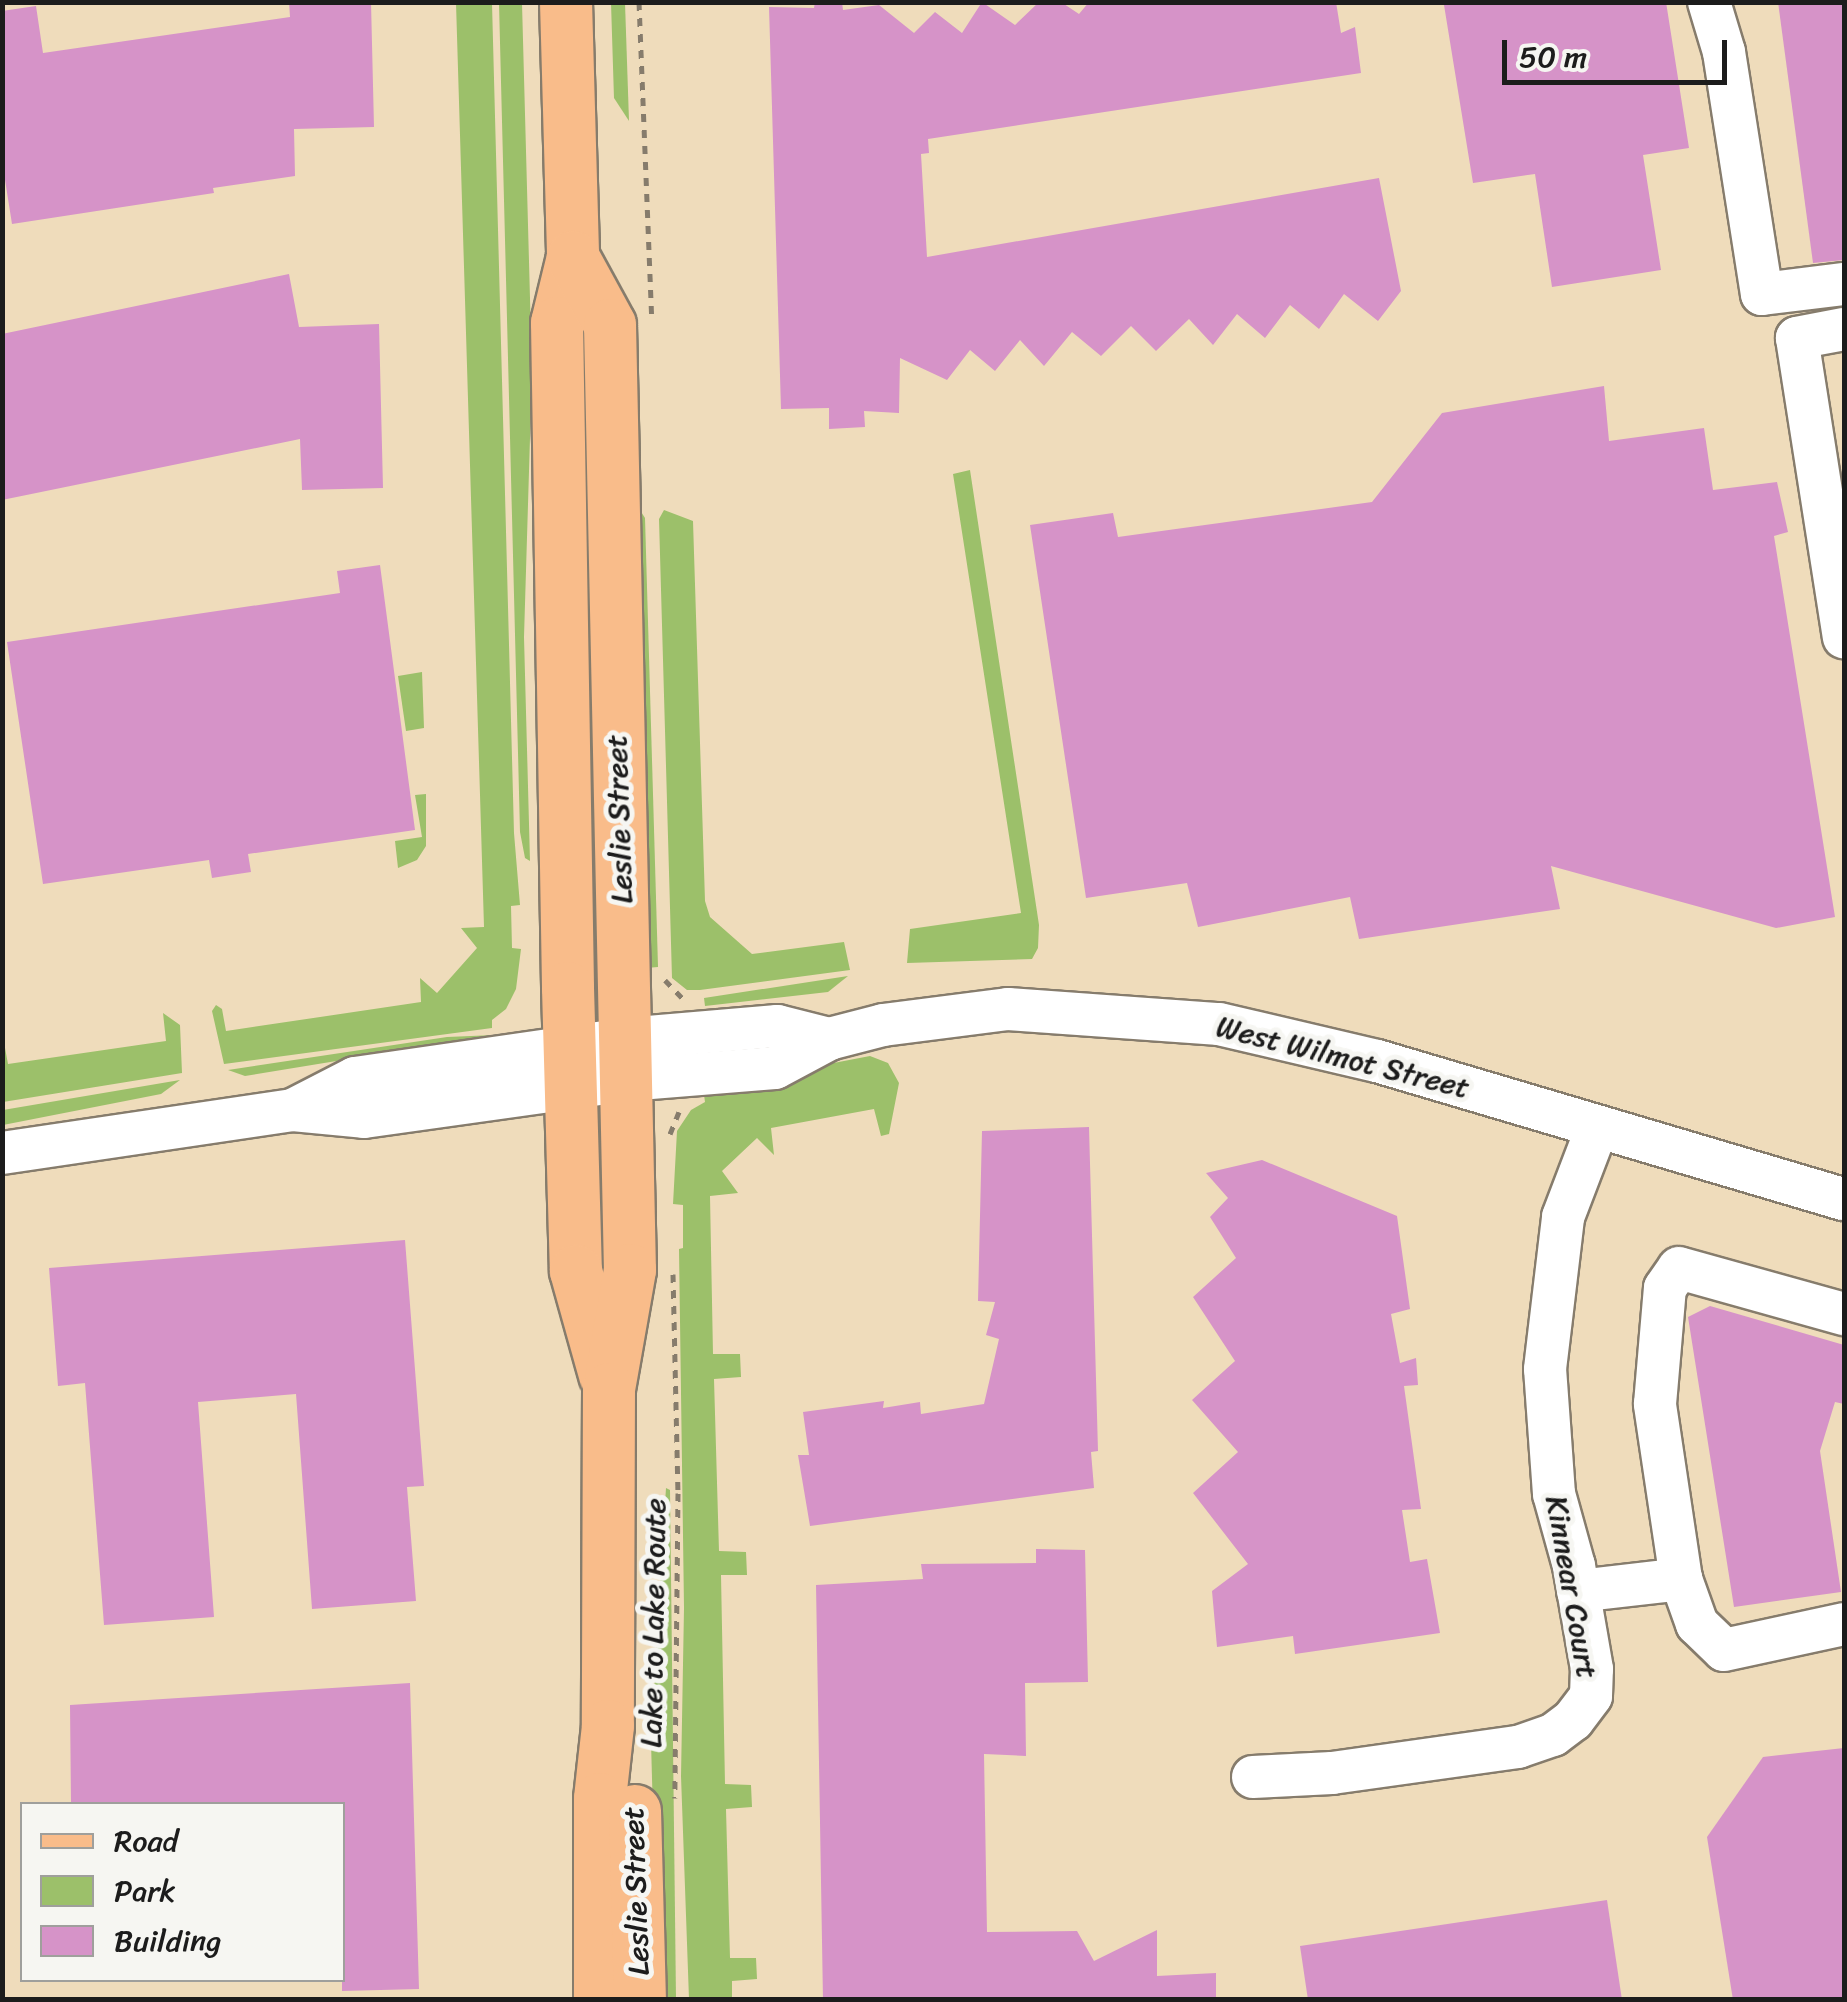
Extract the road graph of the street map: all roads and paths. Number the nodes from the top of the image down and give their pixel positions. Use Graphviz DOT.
graph roads {
  1 [pos="566,2"];
  2 [pos="638,2"];
  3 [pos="1709,2"];
  4 [pos="648,194"];
  5 [pos="573,257"];
  6 [pos="1844,284"];
  7 [pos="1844,329"];
  8 [pos="1844,637"];
  9 [pos="626,1059"];
  10 [pos="571,1068"];
  11 [pos="1597,1128"];
  12 [pos="2,1152"];
  13 [pos="1844,1200"];
  14 [pos="672,1264"];
  15 [pos="1844,1314"];
  16 [pos="609,1389"];
  17 [pos="1681,1579"];
  18 [pos="1578,1591"];
  19 [pos="1844,1624"];
  20 [pos="608,1726"];
  21 [pos="1253,1777"];
  22 [pos="675,1812"];
  23 [pos="600,2000"];
  24 [pos="640,2000"];
  1 -- 5 [label="main road, Leslie Street"];
  2 -- 4 [label="path"];
  3 -- 6 [label="street"];
  5 -- 9 [label="main road, Leslie Street"];
  5 -- 10 [label="main road, Leslie Street"];
  7 -- 8 [label="street"];
  9 -- 10 [label="street, West Wilmot Street"];
  9 -- 11 [label="street, West Wilmot Street"];
  9 -- 16 [label="main road, Leslie Street"];
  10 -- 12 [label="street, West Wilmot Street"];
  10 -- 16 [label="main road, Leslie Street"];
  11 -- 13 [label="street, West Wilmot Street"];
  11 -- 18 [label="street, Kinnear Court"];
  14 -- 22 [label="path, Lake to Lake Route"];
  15 -- 17 [label="street"];
  16 -- 20 [label="main road, Leslie Street"];
  17 -- 18 [label="street"];
  17 -- 19 [label="street"];
  18 -- 21 [label="street, Kinnear Court"];
  20 -- 23 [label="main road, Leslie Street"];
  20 -- 24 [label="main road, Leslie Street"];
}
